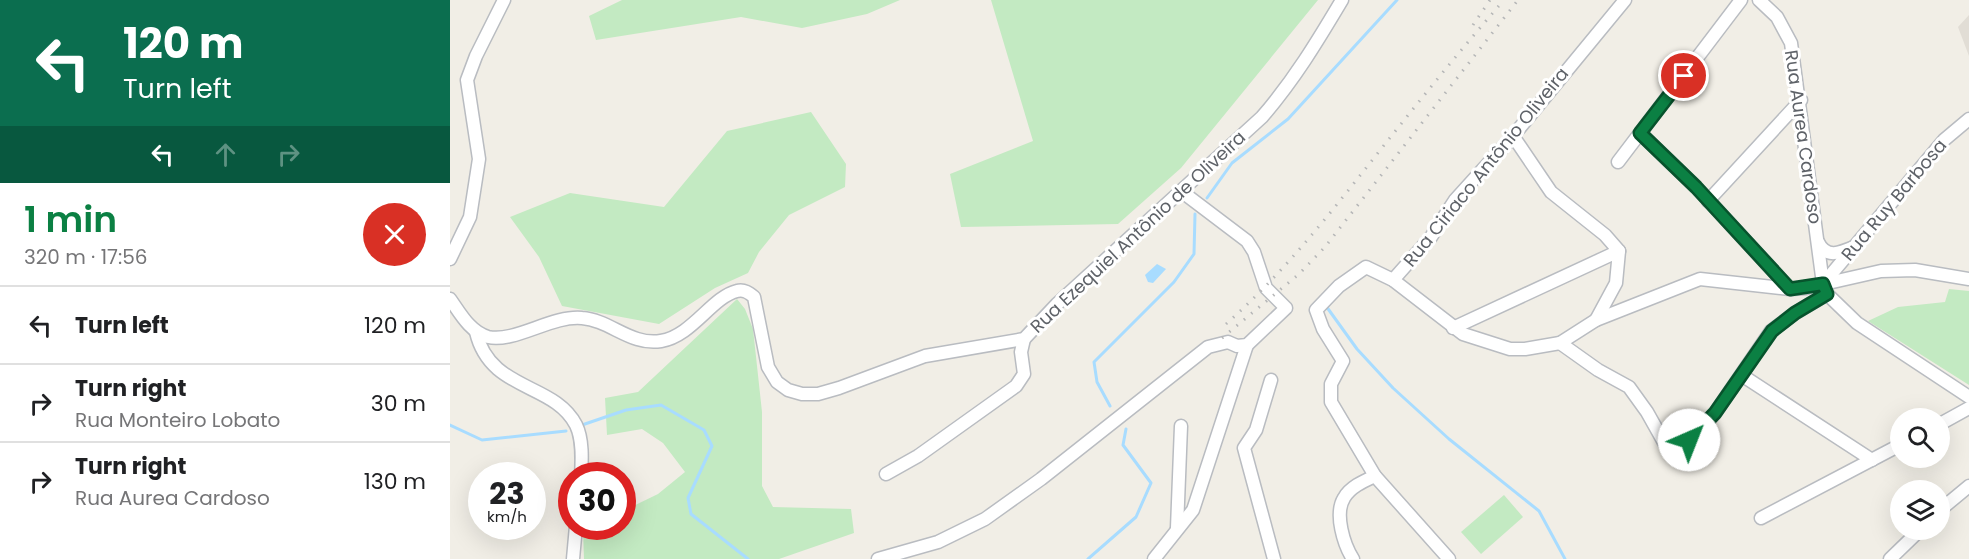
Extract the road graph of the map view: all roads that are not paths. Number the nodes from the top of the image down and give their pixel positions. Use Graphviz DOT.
graph roads {
  1 [pos="504,0"];
  2 [pos="1342,0"];
  3 [pos="1625,0"];
  4 [pos="1741,0"];
  5 [pos="1759,0"];
  6 [pos="1801,100"];
  7 [pos="1969,119"];
  8 [pos="1640,133"];
  9 [pos="1513,136"];
  10 [pos="1618,162"];
  11 [pos="1181,190"];
  12 [pos="1708,201"];
  13 [pos="1817,241"];
  14 [pos="1855,246"];
  15 [pos="1618,251"];
  16 [pos="450,259"];
  17 [pos="1969,279"];
  18 [pos="1393,280"];
  19 [pos="1790,289"];
  20 [pos="1825,289"];
  21 [pos="450,298"];
  22 [pos="1596,320"];
  23 [pos="1453,328"];
  24 [pos="476,332"];
  25 [pos="1024,339"];
  26 [pos="1560,343"];
  27 [pos="1247,345"];
  28 [pos="1743,376"];
  29 [pos="1271,381"];
  30 [pos="1969,397"];
  31 [pos="1969,408"];
  32 [pos="1950,418"];
  33 [pos="1181,426"];
  34 [pos="1890,450"];
  35 [pos="1872,460"];
  36 [pos="580,462"];
  37 [pos="886,474"];
  38 [pos="1375,476"];
  39 [pos="1969,486"];
  40 [pos="1950,502"];
  41 [pos="1761,518"];
  42 [pos="1177,528"];
  43 [pos="575,540"];
  44 [pos="1910,540"];
  45 [pos="573,559"];
  46 [pos="878,559"];
  47 [pos="1154,559"];
  48 [pos="1274,559"];
  49 [pos="1353,559"];
  50 [pos="1449,559"];
  51 [pos="1890,559"];
  1 -- 16 [label="street"];
  2 -- 11 [label="street, Rua Ezequiel Antônio de Oliveira"];
  3 -- 9 [label="street, Rua Ciriaco Antônio Oliveira"];
  4 -- 8 [label="street"];
  5 -- 6 [label="street, Rua Aurea Cardoso"];
  6 -- 12 [label="street"];
  6 -- 13 [label="street, Rua Aurea Cardoso"];
  7 -- 14 [label="street, Rua Ruy Barbosa"];
  8 -- 10 [label="street"];
  8 -- 12 [label="street"];
  9 -- 15 [label="street"];
  9 -- 18 [label="street, Rua Ciriaco Antônio Oliveira"];
  11 -- 25 [label="street, Rua Ezequiel Antônio de Oliveira"];
  11 -- 27 [label="street"];
  12 -- 19 [label="street"];
  13 -- 14 [label="street"];
  13 -- 20 [label="street, Rua Aurea Cardoso"];
  14 -- 20 [label="street, Rua Ruy Barbosa"];
  15 -- 22 [label="street"];
  15 -- 23 [label="street"];
  17 -- 20 [label="street"];
  18 -- 23 [label="street"];
  18 -- 38 [label="street"];
  19 -- 20 [label="street"];
  19 -- 22 [label="street"];
  20 -- 28 [label="street"];
  20 -- 30 [label="street"];
  21 -- 24 [label="street"];
  22 -- 26 [label="street"];
  23 -- 26 [label="street"];
  24 -- 25 [label="street, Rua Ezequiel Antônio de Oliveira"];
  24 -- 36 [label="street"];
  25 -- 37 [label="street"];
  26 -- 28 [label="street"];
  27 -- 42 [label="street"];
  27 -- 46 [label="street"];
  28 -- 35 [label="street"];
  29 -- 48 [label="street"];
  31 -- 32 [label="street"];
  33 -- 42 [label="street"];
  34 -- 35 [label="street"];
  35 -- 41 [label="street"];
  38 -- 49 [label="street"];
  38 -- 50 [label="street"];
  39 -- 40 [label="street"];
  42 -- 47 [label="street"];
  43 -- 45 [label="street"];
  44 -- 51 [label="street"];
}
